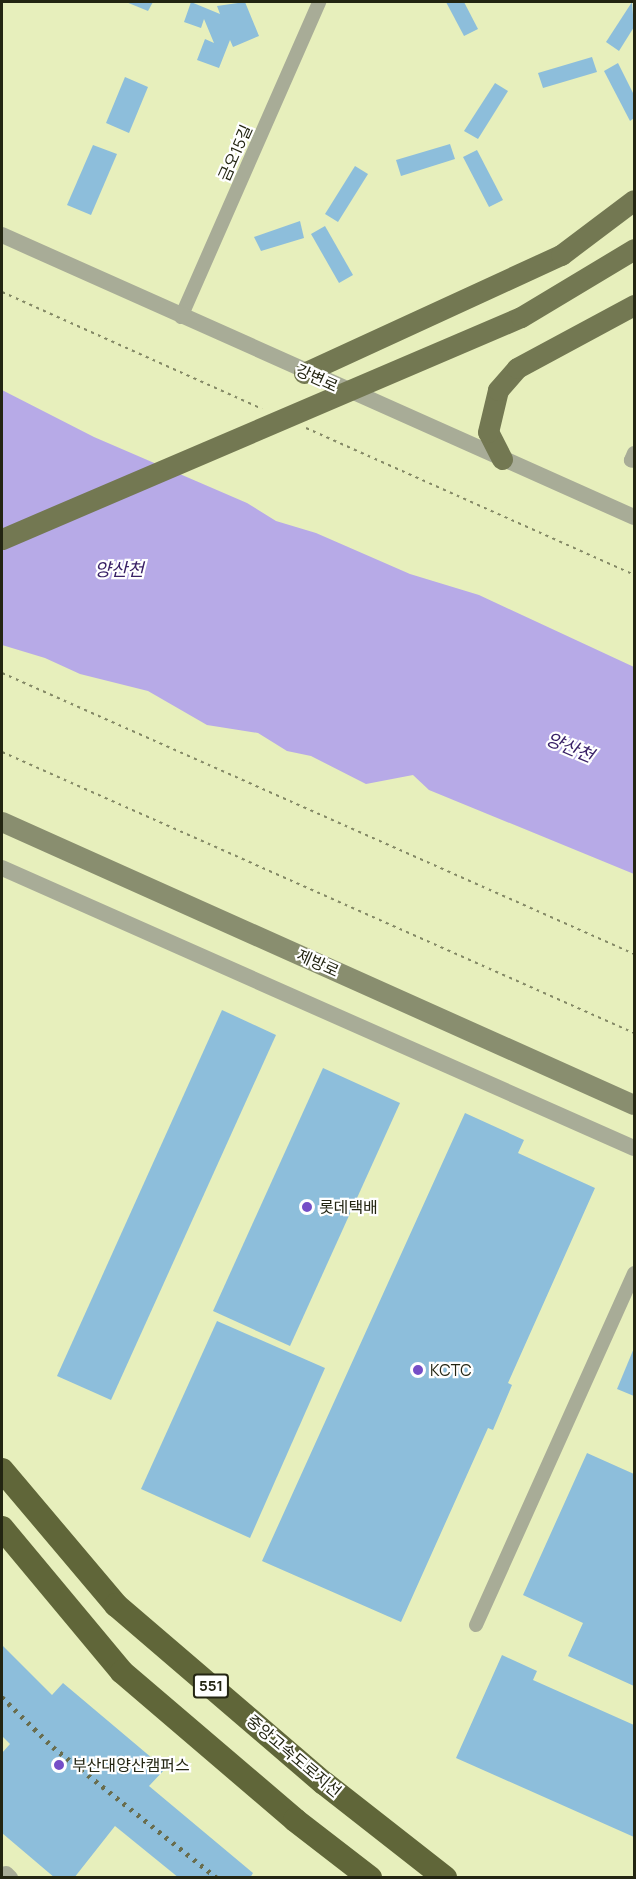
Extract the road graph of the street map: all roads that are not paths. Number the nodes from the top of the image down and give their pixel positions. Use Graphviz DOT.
graph roads {
  1 [pos="319,2"];
  2 [pos="634,201"];
  3 [pos="2,235"];
  4 [pos="634,249"];
  5 [pos="634,305"];
  6 [pos="181,317"];
  7 [pos="304,373"];
  8 [pos="634,453"];
  9 [pos="502,459"];
  10 [pos="634,461"];
  11 [pos="634,517"];
  12 [pos="2,539"];
  13 [pos="2,822"];
  14 [pos="2,868"];
  15 [pos="634,1105"];
  16 [pos="634,1148"];
  17 [pos="634,1273"];
  18 [pos="2,1470"];
  19 [pos="2,1528"];
  20 [pos="476,1625"];
  21 [pos="370,1878"];
  22 [pos="445,1878"];
  1 -- 6 [label="street, 금오15길"];
  2 -- 7 [label="main road"];
  3 -- 6 [label="street, 강변로"];
  4 -- 12 [label="main road, bridge"];
  5 -- 9 [label="main road"];
  6 -- 7 [label="street, 강변로"];
  7 -- 9 [label="street, 강변로"];
  8 -- 10 [label="street"];
  9 -- 11 [label="street, 강변로"];
  13 -- 15 [label="main road, 제방로"];
  14 -- 16 [label="street"];
  17 -- 20 [label="street"];
  18 -- 22 [label="highway, 중앙고속도로지선 / 551"];
  19 -- 21 [label="highway"];
}
